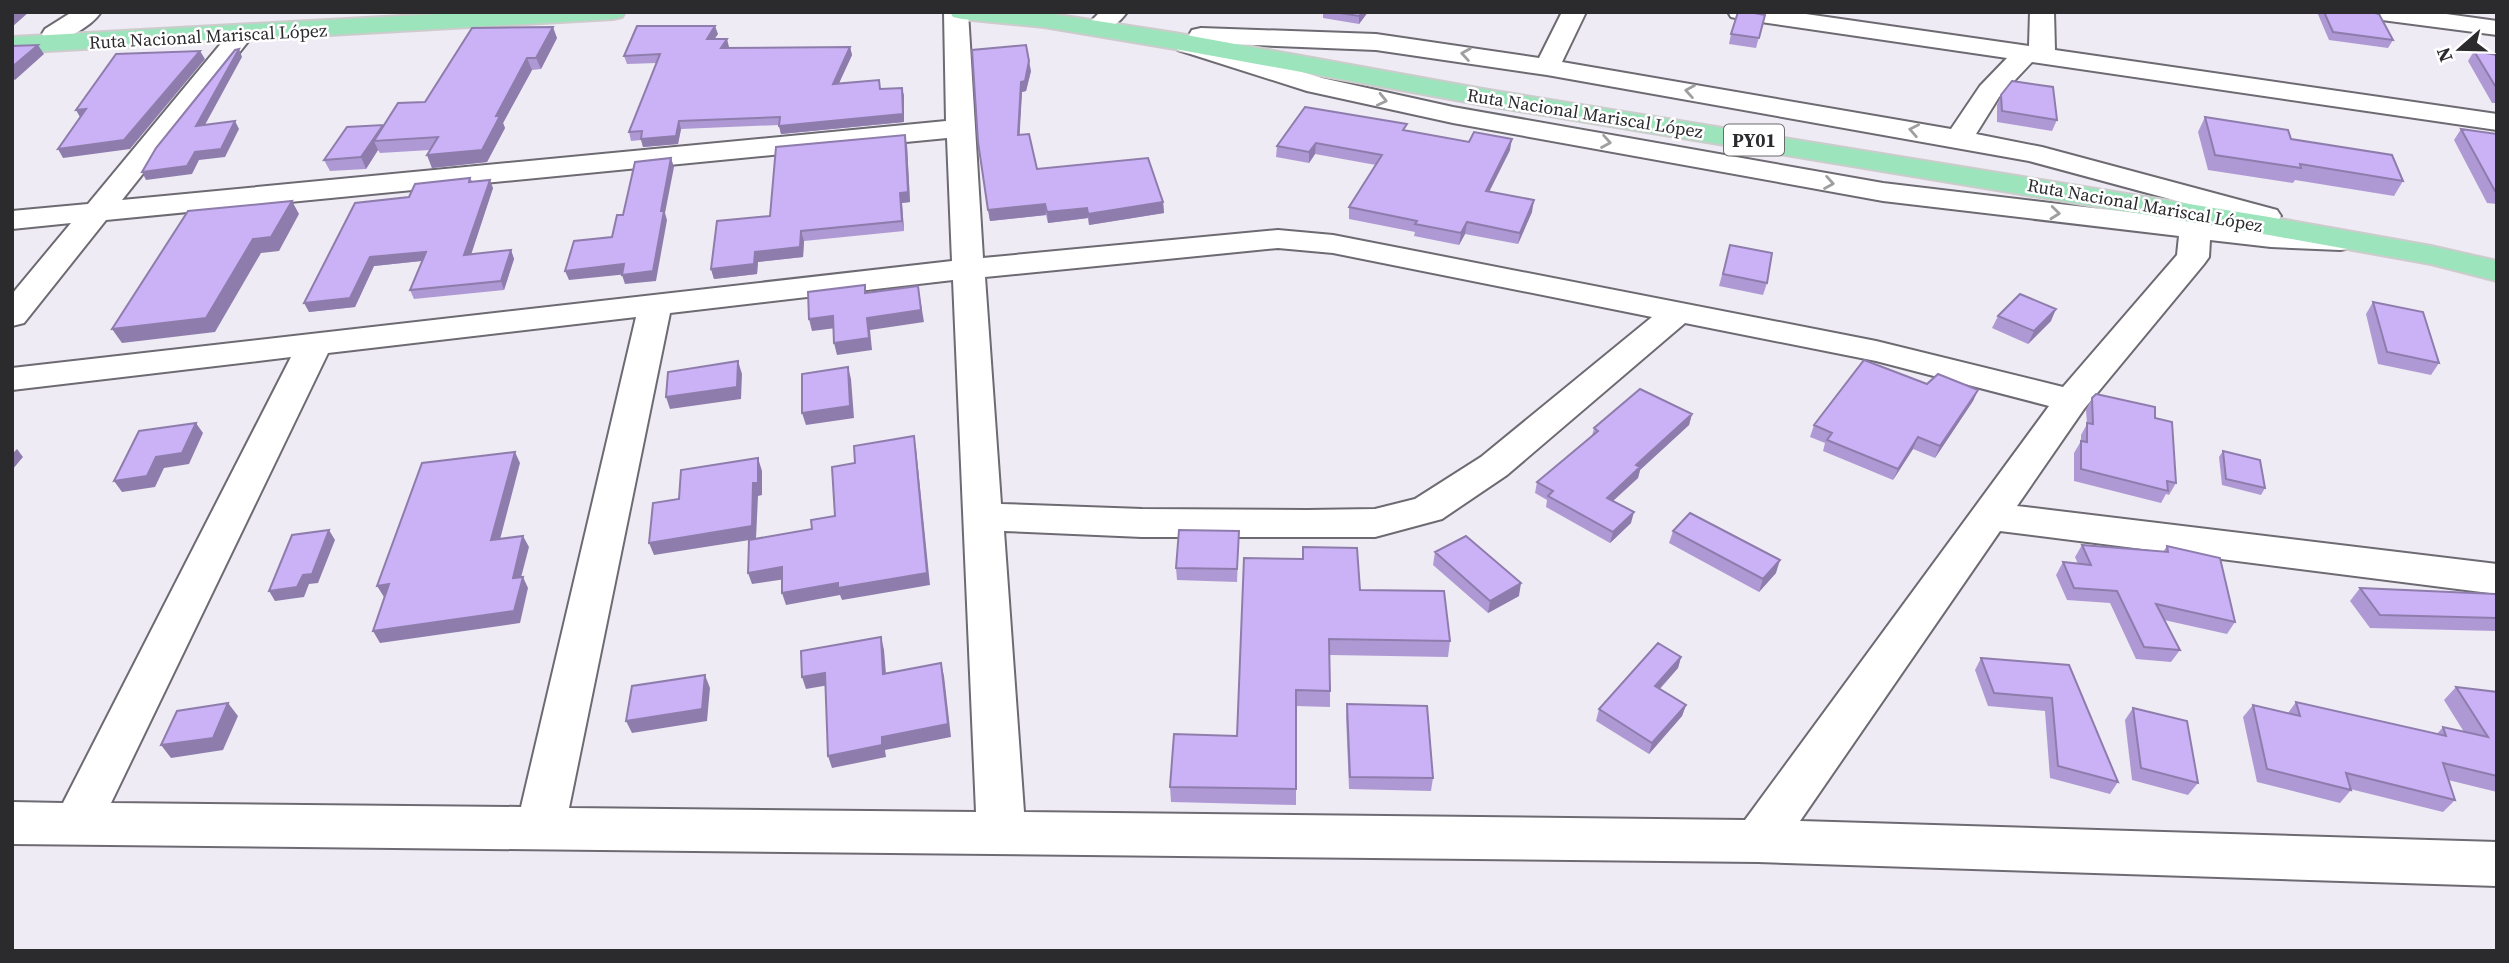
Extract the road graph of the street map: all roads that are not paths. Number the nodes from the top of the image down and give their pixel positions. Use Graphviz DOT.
graph roads {
  1 [pos="89,12"];
  2 [pos="464,12"];
  3 [pos="613,12"];
  4 [pos="956,12"];
  5 [pos="962,12"];
  6 [pos="1028,12"];
  7 [pos="1574,12"];
  8 [pos="1740,12"];
  9 [pos="2042,12"];
  10 [pos="2375,12"];
  11 [pos="344,15"];
  12 [pos="1108,17"];
  13 [pos="251,23"];
  14 [pos="408,25"];
  15 [pos="2497,28"];
  16 [pos="165,30"];
  17 [pos="54,34"];
  18 [pos="207,36"];
  19 [pos="12,37"];
  20 [pos="1178,38"];
  21 [pos="1346,40"];
  22 [pos="12,46"];
  23 [pos="2033,55"];
  24 [pos="1547,67"];
  25 [pos="1306,68"];
  26 [pos="2497,121"];
  27 [pos="960,128"];
  28 [pos="1959,138"];
  29 [pos="2088,191"];
  30 [pos="96,212"];
  31 [pos="12,220"];
  32 [pos="2195,228"];
  33 [pos="2347,241"];
  34 [pos="2497,255"];
  35 [pos="969,269"];
  36 [pos="2497,271"];
  37 [pos="655,305"];
  38 [pos="1678,312"];
  39 [pos="12,316"];
  40 [pos="315,344"];
  41 [pos="12,379"];
  42 [pos="2071,401"];
  43 [pos="1990,516"];
  44 [pos="985,517"];
  45 [pos="2497,579"];
  46 [pos="12,822"];
  47 [pos="77,823"];
  48 [pos="541,827"];
  49 [pos="1001,832"];
  50 [pos="1759,841"];
  51 [pos="2497,864"];
  1 -- 17 [label="street"];
  2 -- 11 [label="highway, Ruta Nacional Mariscal López"];
  3 -- 14 [label="highway, Ruta Nacional Mariscal López"];
  4 -- 27 [label="street"];
  5 -- 20 [label="highway"];
  6 -- 12 [label="highway"];
  7 -- 24 [label="street"];
  8 -- 23 [label="street"];
  9 -- 23 [label="street"];
  10 -- 15 [label="street"];
  11 -- 14 [label="highway"];
  11 -- 16 [label="highway, Ruta Nacional Mariscal López"];
  11 -- 18 [label="highway"];
  12 -- 20 [label="highway"];
  13 -- 14 [label="highway, Ruta Nacional Mariscal López"];
  13 -- 16 [label="highway"];
  13 -- 18 [label="highway, Ruta Nacional Mariscal López"];
  13 -- 30 [label="street"];
  16 -- 17 [label="highway, Ruta Nacional Mariscal López"];
  17 -- 19 [label="highway, Ruta Nacional Mariscal López"];
  18 -- 22 [label="highway, Ruta Nacional Mariscal López"];
  20 -- 21 [label="street"];
  20 -- 25 [label="street"];
  24 -- 21 [label="street, one-way"];
  21 -- 25 [label="street"];
  23 -- 26 [label="street"];
  23 -- 28 [label="street"];
  28 -- 24 [label="street, one-way"];
  25 -- 29 [label="highway, Ruta Nacional Mariscal López / PY01"];
  25 -- 29 [label="street, one-way"];
  27 -- 30 [label="street"];
  27 -- 35 [label="street"];
  28 -- 29 [label="street"];
  29 -- 32 [label="street"];
  29 -- 33 [label="highway, Ruta Nacional Mariscal López / PY01"];
  29 -- 34 [label="highway, Ruta Nacional Mariscal López / PY01"];
  30 -- 31 [label="street"];
  30 -- 39 [label="street"];
  32 -- 33 [label="street"];
  32 -- 42 [label="street"];
  33 -- 36 [label="highway, Ruta Nacional Mariscal López / PY01"];
  35 -- 37 [label="street"];
  35 -- 38 [label="street"];
  35 -- 44 [label="street"];
  37 -- 40 [label="street"];
  37 -- 48 [label="street"];
  38 -- 42 [label="street"];
  38 -- 44 [label="street"];
  40 -- 41 [label="street"];
  40 -- 47 [label="street"];
  42 -- 43 [label="street"];
  43 -- 45 [label="street"];
  43 -- 50 [label="street"];
  44 -- 49 [label="street"];
  46 -- 47 [label="street"];
  47 -- 48 [label="street"];
  48 -- 49 [label="street"];
  49 -- 50 [label="street"];
  50 -- 51 [label="street"];
}
